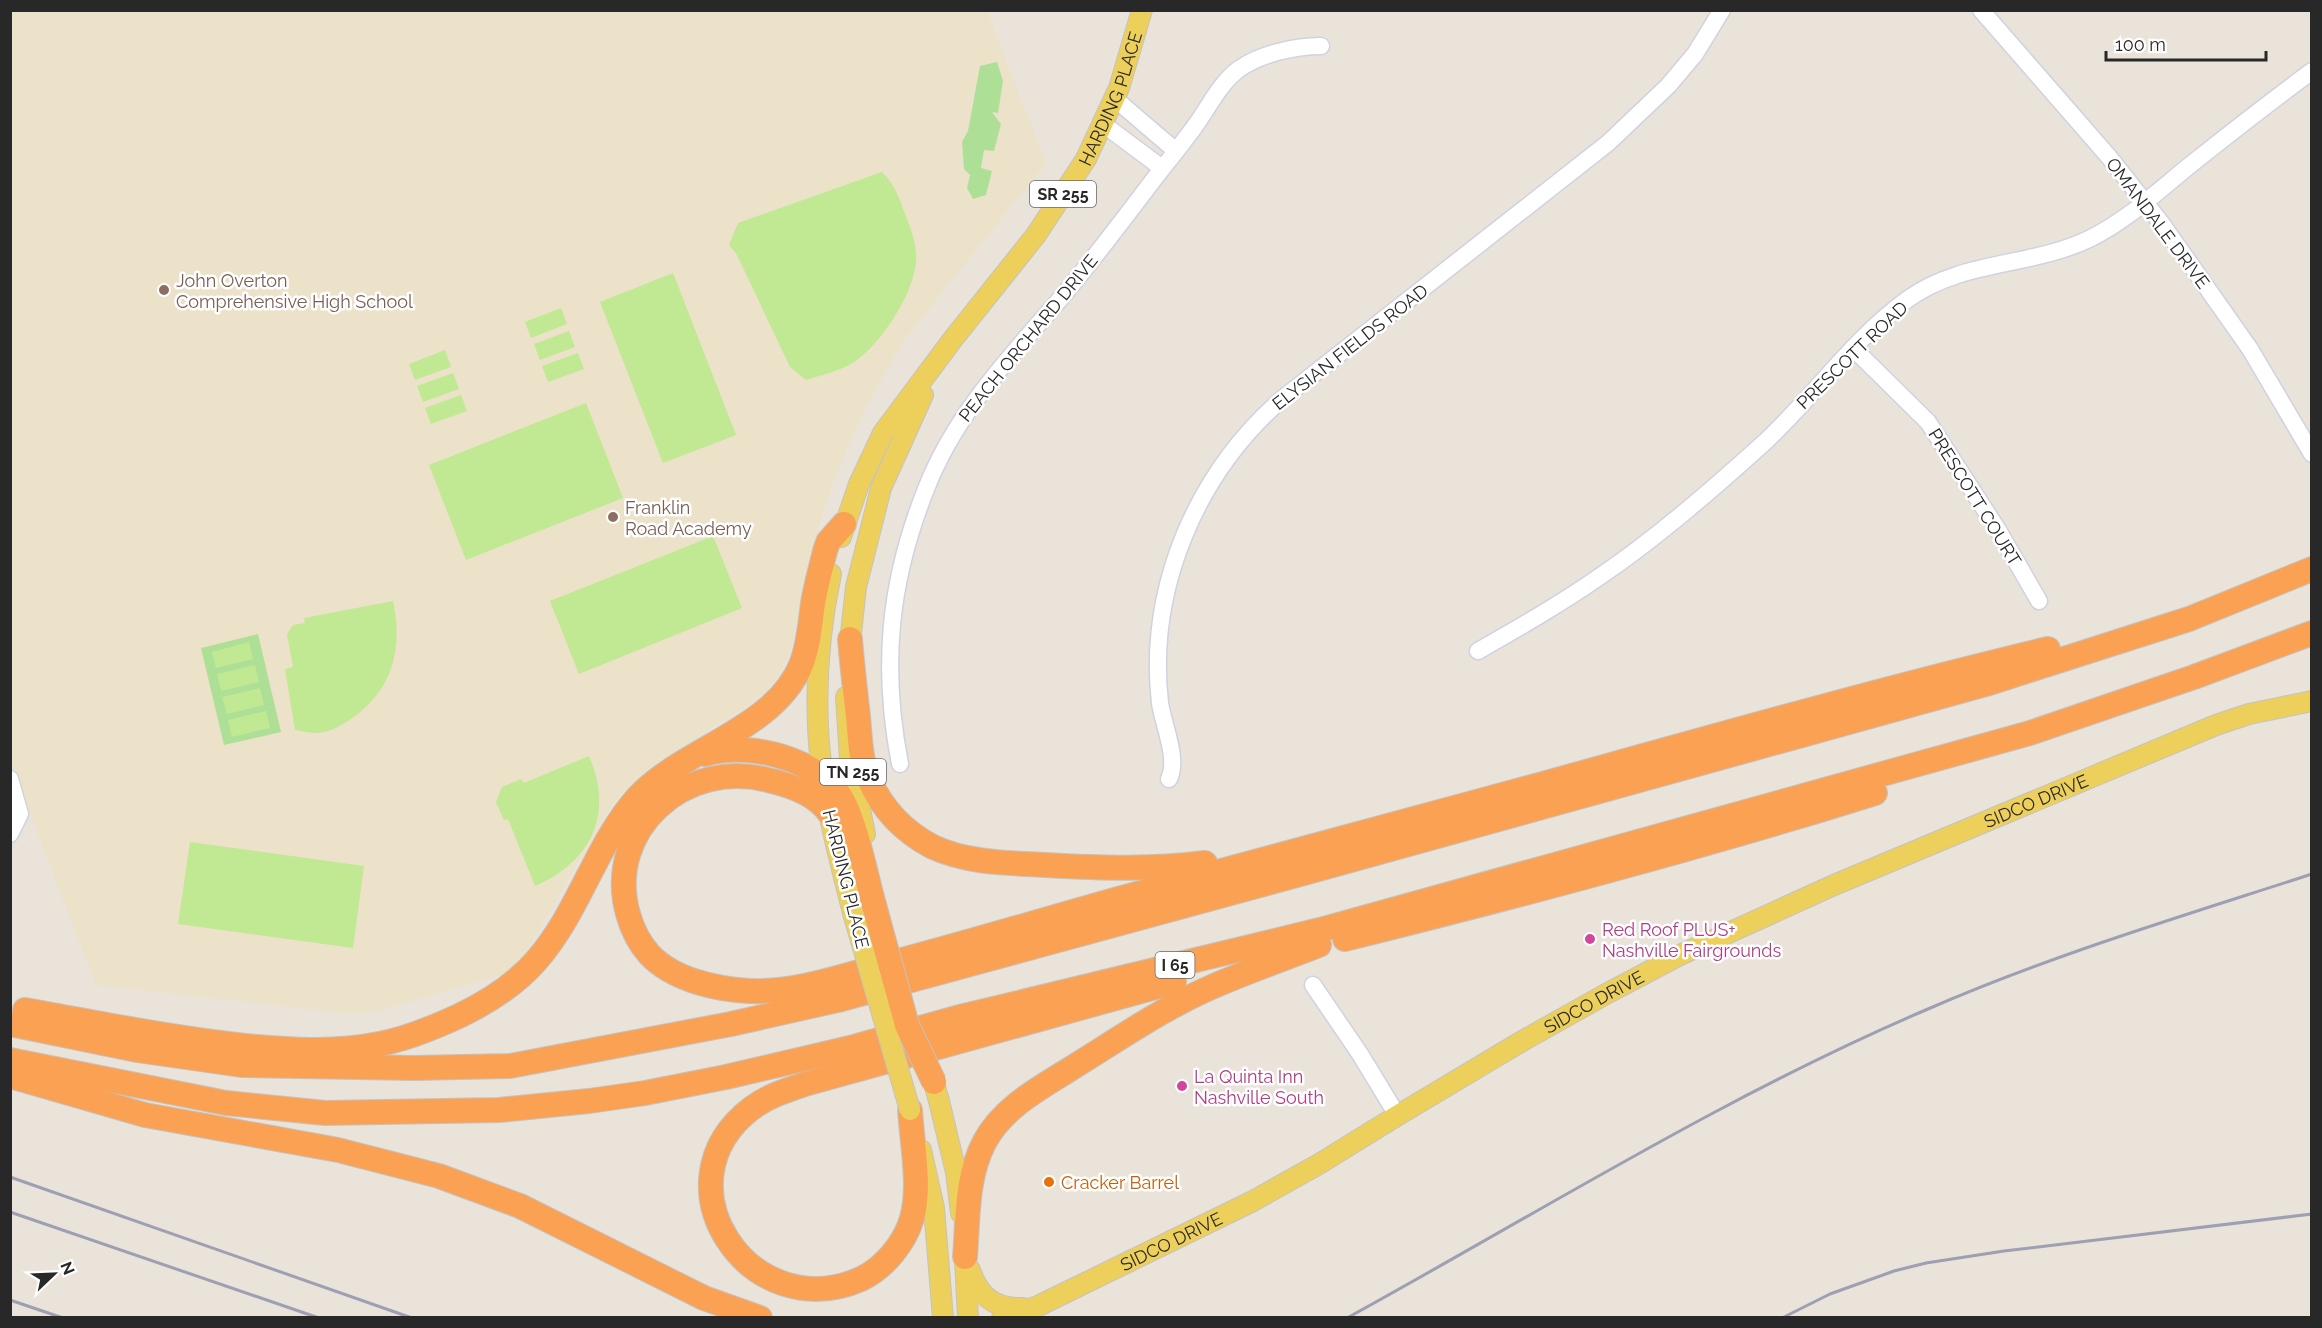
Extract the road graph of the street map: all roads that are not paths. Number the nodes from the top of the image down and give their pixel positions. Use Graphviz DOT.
graph roads {
  1 [pos="1142,10"];
  2 [pos="1722,10"];
  3 [pos="1981,10"];
  4 [pos="1321,46"];
  5 [pos="2312,71"];
  6 [pos="1114,98"];
  7 [pos="1103,124"];
  8 [pos="1176,151"];
  9 [pos="1162,168"];
  10 [pos="2145,202"];
  11 [pos="1853,348"];
  12 [pos="942,354"];
  13 [pos="2312,454"];
  14 [pos="844,524"];
  15 [pos="2312,569"];
  16 [pos="2279,583"];
  17 [pos="2039,601"];
  18 [pos="2312,633"];
  19 [pos="850,639"];
  20 [pos="2312,645"];
  21 [pos="1478,651"];
  22 [pos="2312,701"];
  23 [pos="900,764"];
  24 [pos="678,765"];
  25 [pos="10,779"];
  26 [pos="823,779"];
  27 [pos="1169,779"];
  28 [pos="830,814"];
  29 [pos="10,834"];
  30 [pos="1312,848"];
  31 [pos="870,907"];
  32 [pos="1319,945"];
  33 [pos="1313,985"];
  34 [pos="10,1008"];
  35 [pos="10,1024"];
  36 [pos="10,1060"];
  37 [pos="10,1076"];
  38 [pos="936,1091"];
  39 [pos="910,1110"];
  40 [pos="1397,1115"];
  41 [pos="965,1257"];
  42 [pos="1030,1311"];
  43 [pos="760,1317"];
  44 [pos="943,1317"];
  45 [pos="968,1317"];
  46 [pos="1002,1317"];
  1 -- 6 [label="main road, HARDING PLACE / SR 255"];
  2 -- 27 [label="street, ELYSIAN FIELDS ROAD"];
  3 -- 10 [label="street, OMANDALE DRIVE"];
  4 -- 8 [label="street, PEACH ORCHARD DRIVE"];
  5 -- 10 [label="street, PRESCOTT ROAD"];
  6 -- 7 [label="main road, HARDING PLACE / SR 255"];
  6 -- 8 [label="street"];
  7 -- 9 [label="street"];
  7 -- 12 [label="main road, HARDING PLACE / SR 255"];
  8 -- 9 [label="street, PEACH ORCHARD DRIVE"];
  9 -- 23 [label="street, PEACH ORCHARD DRIVE"];
  10 -- 11 [label="street, PRESCOTT ROAD"];
  10 -- 13 [label="street, OMANDALE DRIVE"];
  11 -- 17 [label="street, PRESCOTT COURT"];
  11 -- 21 [label="street, PRESCOTT ROAD"];
  12 -- 14 [label="main road, HARDING PLACE / TN 255"];
  12 -- 19 [label="main road, HARDING PLACE / TN 255"];
  14 -- 24 [label="highway"];
  14 -- 26 [label="main road, HARDING PLACE / TN 255"];
  15 -- 16 [label="highway"];
  16 -- 30 [label="highway"];
  16 -- 35 [label="highway"];
  18 -- 36 [label="highway, I 65"];
  19 -- 30 [label="highway"];
  19 -- 31 [label="main road, HARDING PLACE / TN 255"];
  20 -- 32 [label="highway"];
  22 -- 40 [label="main road, SIDCO DRIVE"];
  24 -- 26 [label="highway"];
  24 -- 34 [label="highway"];
  25 -- 29 [label="street"];
  26 -- 28 [label="main road, HARDING PLACE / TN 255"];
  26 -- 31 [label="highway"];
  28 -- 30 [label="highway"];
  28 -- 31 [label="main road, HARDING PLACE / TN 255"];
  31 -- 38 [label="highway, bridge"];
  31 -- 39 [label="main road, HARDING PLACE / TN 255, bridge"];
  32 -- 39 [label="highway"];
  32 -- 41 [label="highway"];
  33 -- 40 [label="street"];
  37 -- 43 [label="highway"];
  38 -- 41 [label="main road"];
  39 -- 44 [label="main road, HARDING PLACE / TN 255"];
  40 -- 42 [label="main road, SIDCO DRIVE"];
  41 -- 42 [label="main road"];
  41 -- 45 [label="main road"];
  42 -- 46 [label="main road, SIDCO DRIVE"];
}
